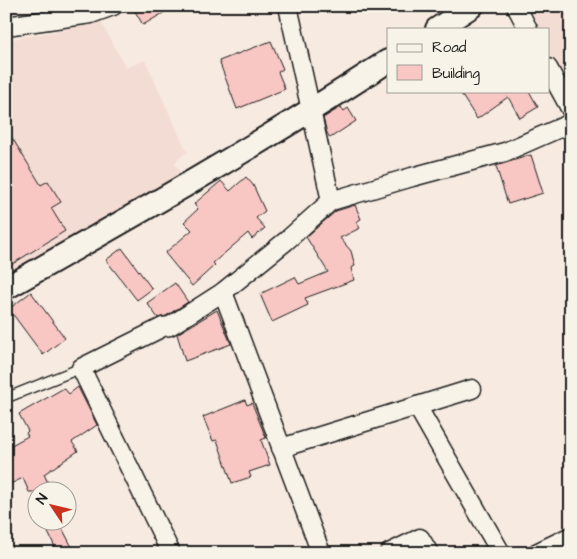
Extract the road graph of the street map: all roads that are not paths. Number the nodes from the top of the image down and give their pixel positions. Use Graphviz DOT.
graph roads {
  1 [pos="113,6"];
  2 [pos="288,6"];
  3 [pos="472,6"];
  4 [pos="516,6"];
  5 [pos="6,26"];
  6 [pos="439,28"];
  7 [pos="527,28"];
  8 [pos="387,62"];
  9 [pos="550,72"];
  10 [pos="571,110"];
  11 [pos="310,112"];
  12 [pos="571,123"];
  13 [pos="332,201"];
  14 [pos="6,288"];
  15 [pos="224,292"];
  16 [pos="81,368"];
  17 [pos="472,389"];
  18 [pos="6,398"];
  19 [pos="417,406"];
  20 [pos="281,448"];
  21 [pos="571,536"];
  22 [pos="170,553"];
  23 [pos="321,553"];
  24 [pos="389,553"];
  25 [pos="429,553"];
  26 [pos="501,553"];
  27 [pos="536,553"];
  1 -- 5 [label="street"];
  2 -- 11 [label="street"];
  3 -- 6 [label="street"];
  4 -- 7 [label="street"];
  8 -- 11 [label="street"];
  9 -- 10 [label="street"];
  11 -- 13 [label="street"];
  11 -- 14 [label="street"];
  12 -- 13 [label="street"];
  13 -- 15 [label="street"];
  15 -- 16 [label="street"];
  15 -- 20 [label="street"];
  16 -- 18 [label="lane"];
  16 -- 22 [label="street"];
  17 -- 19 [label="street"];
  19 -- 20 [label="street"];
  19 -- 26 [label="street"];
  20 -- 23 [label="street"];
  21 -- 27 [label="street"];
  24 -- 25 [label="street"];
}
